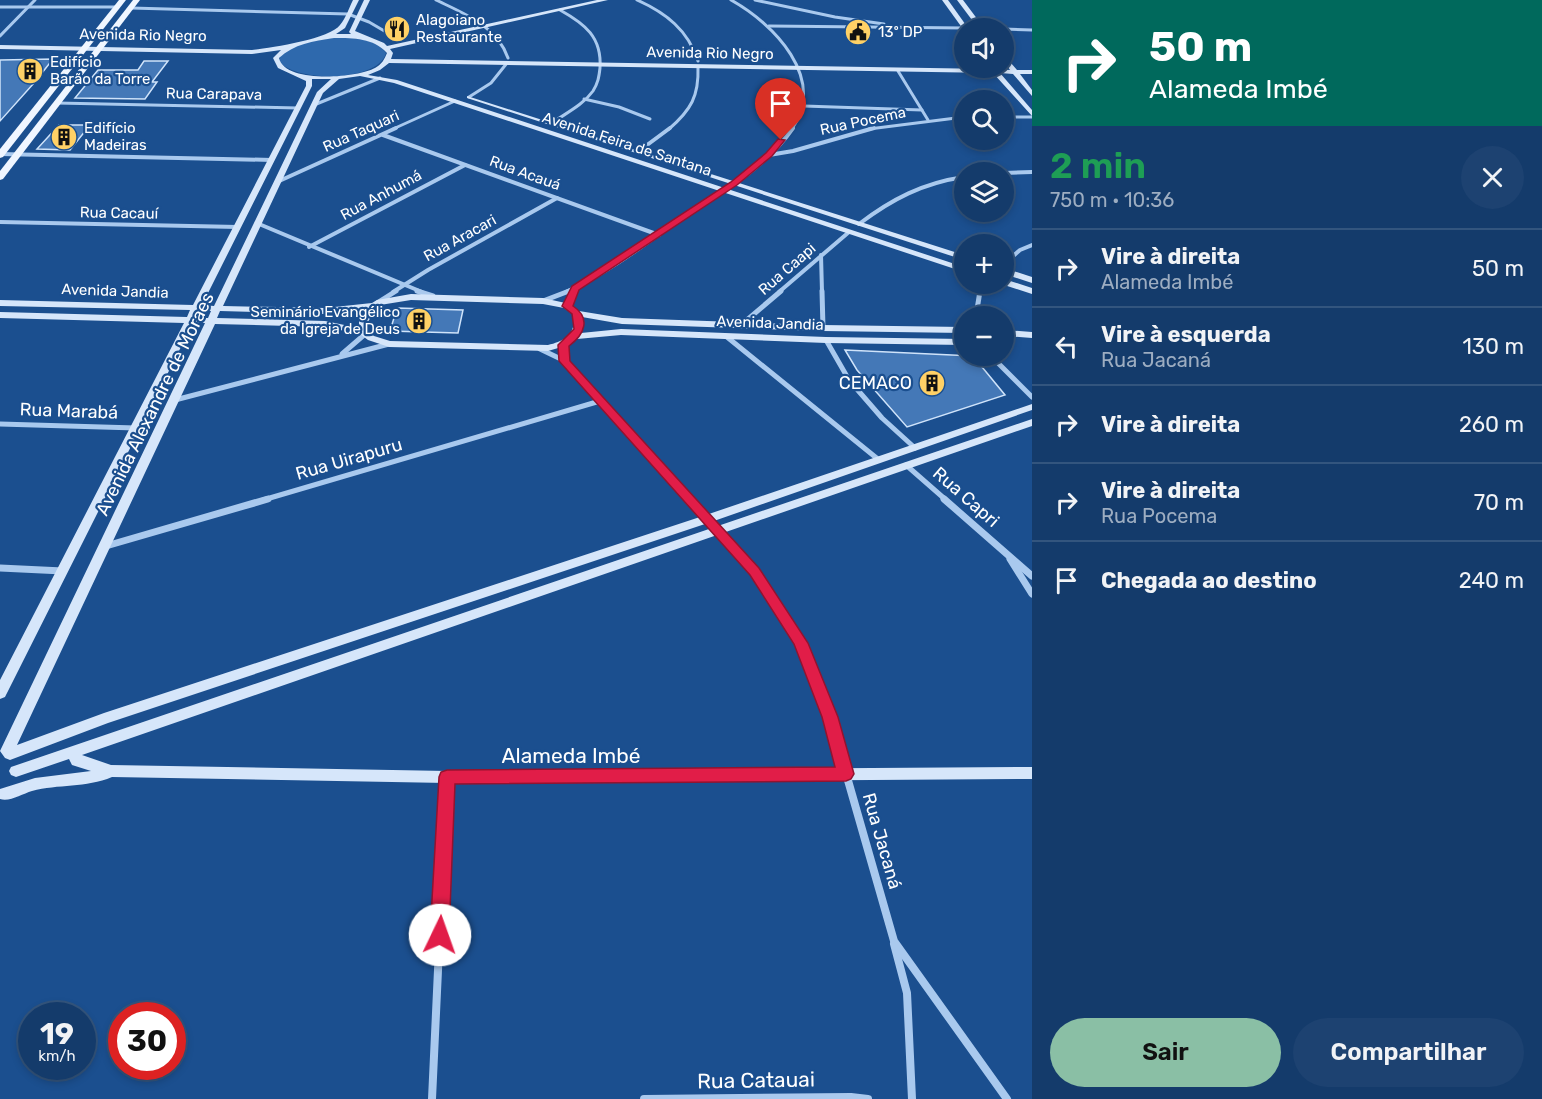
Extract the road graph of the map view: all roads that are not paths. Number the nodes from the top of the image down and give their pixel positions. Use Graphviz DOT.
graph roads {
  1 [pos="35,0"];
  2 [pos="123,0"];
  3 [pos="137,0"];
  4 [pos="356,0"];
  5 [pos="367,0"];
  6 [pos="436,0"];
  7 [pos="584,0"];
  8 [pos="605,0"];
  9 [pos="637,0"];
  10 [pos="731,0"];
  11 [pos="755,0"];
  12 [pos="945,0"];
  13 [pos="960,0"];
  14 [pos="28,7"];
  15 [pos="117,7"];
  16 [pos="0,8"];
  17 [pos="131,9"];
  18 [pos="560,10"];
  19 [pos="953,11"];
  20 [pos="348,14"];
  21 [pos="358,16"];
  22 [pos="958,18"];
  23 [pos="961,18"];
  24 [pos="974,18"];
  25 [pos="481,25"];
  26 [pos="769,26"];
  27 [pos="912,27"];
  28 [pos="954,28"];
  29 [pos="1014,29"];
  30 [pos="1032,30"];
  31 [pos="0,36"];
  32 [pos="328,37"];
  33 [pos="361,38"];
  34 [pos="398,39"];
  35 [pos="375,41"];
  36 [pos="0,47"];
  37 [pos="285,48"];
  38 [pos="83,51"];
  39 [pos="97,51"];
  40 [pos="389,51"];
  41 [pos="0,54"];
  42 [pos="508,60"];
  43 [pos="600,62"];
  44 [pos="276,63"];
  45 [pos="385,63"];
  46 [pos="698,64"];
  47 [pos="797,66"];
  48 [pos="954,66"];
  49 [pos="1032,68"];
  50 [pos="1014,69"];
  51 [pos="954,70"];
  52 [pos="1014,70"];
  53 [pos="898,71"];
  54 [pos="1032,72"];
  55 [pos="1014,74"];
  56 [pos="301,76"];
  57 [pos="343,77"];
  58 [pos="380,78"];
  59 [pos="1001,78"];
  60 [pos="1032,94"];
  61 [pos="469,97"];
  62 [pos="584,99"];
  63 [pos="455,101"];
  64 [pos="57,103"];
  65 [pos="314,105"];
  66 [pos="804,106"];
  67 [pos="298,108"];
  68 [pos="922,110"];
  69 [pos="1032,116"];
  70 [pos="1014,117"];
  71 [pos="954,118"];
  72 [pos="650,119"];
  73 [pos="928,120"];
  74 [pos="552,123"];
  75 [pos="383,135"];
  76 [pos="639,152"];
  77 [pos="0,154"];
  78 [pos="18,154"];
  79 [pos="769,154"];
  80 [pos="272,160"];
  81 [pos="465,165"];
  82 [pos="1014,172"];
  83 [pos="1032,172"];
  84 [pos="0,177"];
  85 [pos="954,179"];
  86 [pos="277,182"];
  87 [pos="734,184"];
  88 [pos="724,190"];
  89 [pos="557,198"];
  90 [pos="0,222"];
  91 [pos="259,224"];
  92 [pos="859,224"];
  93 [pos="238,227"];
  94 [pos="849,232"];
  95 [pos="658,235"];
  96 [pos="1032,245"];
  97 [pos="309,247"];
  98 [pos="821,255"];
  99 [pos="954,255"];
  100 [pos="1014,255"];
  101 [pos="954,267"];
  102 [pos="1014,274"];
  103 [pos="1032,280"];
  104 [pos="1014,285"];
  105 [pos="402,286"];
  106 [pos="575,289"];
  107 [pos="1032,291"];
  108 [pos="438,298"];
  109 [pos="543,301"];
  110 [pos="0,303"];
  111 [pos="375,305"];
  112 [pos="197,308"];
  113 [pos="219,309"];
  114 [pos="572,310"];
  115 [pos="0,315"];
  116 [pos="191,320"];
  117 [pos="213,321"];
  118 [pos="741,325"];
  119 [pos="823,328"];
  120 [pos="954,330"];
  121 [pos="364,334"];
  122 [pos="1014,334"];
  123 [pos="1032,334"];
  124 [pos="575,336"];
  125 [pos="727,337"];
  126 [pos="826,340"];
  127 [pos="954,342"];
  128 [pos="389,344"];
  129 [pos="564,345"];
  130 [pos="540,348"];
  131 [pos="339,356"];
  132 [pos="565,361"];
  133 [pos="1002,366"];
  134 [pos="1032,397"];
  135 [pos="175,400"];
  136 [pos="600,400"];
  137 [pos="1032,407"];
  138 [pos="1032,422"];
  139 [pos="0,424"];
  140 [pos="136,428"];
  141 [pos="915,448"];
  142 [pos="879,460"];
  143 [pos="906,465"];
  144 [pos="707,519"];
  145 [pos="718,532"];
  146 [pos="106,546"];
  147 [pos="1005,552"];
  148 [pos="0,568"];
  149 [pos="64,571"];
  150 [pos="1032,576"];
  151 [pos="1032,594"];
  152 [pos="0,693"];
  153 [pos="6,751"];
  154 [pos="73,751"];
  155 [pos="16,771"];
  156 [pos="111,771"];
  157 [pos="1032,773"];
  158 [pos="846,774"];
  159 [pos="447,777"];
  160 [pos="2,796"];
  161 [pos="894,941"];
  162 [pos="432,1099"];
  163 [pos="644,1099"];
  164 [pos="868,1099"];
  165 [pos="912,1099"];
  166 [pos="1007,1099"];
  1 -- 14 [label="street"];
  2 -- 15 [label="main road"];
  3 -- 17 [label="main road"];
  4 -- 20 [label="main road"];
  5 -- 21 [label="main road"];
  6 -- 25 [label="street"];
  7 -- 25 [label="main road"];
  8 -- 18 [label="main road"];
  9 -- 46 [label="street"];
  10 -- 26 [label="street, Rua Pocema"];
  11 -- 27 [label="street"];
  12 -- 19 [label="main road"];
  13 -- 24 [label="main road"];
  14 -- 15 [label="street"];
  14 -- 16 [label="street"];
  14 -- 31 [label="street"];
  15 -- 38 [label="main road"];
  17 -- 20 [label="street"];
  17 -- 39 [label="main road"];
  18 -- 25 [label="main road"];
  18 -- 43 [label="street"];
  19 -- 22 [label="main road"];
  19 -- 23 [label="main road"];
  20 -- 21 [label="street"];
  20 -- 32 [label="main road"];
  21 -- 33 [label="main road"];
  21 -- 34 [label="street"];
  25 -- 34 [label="main road"];
  25 -- 40 [label="main road"];
  25 -- 42 [label="street"];
  26 -- 27 [label="street"];
  26 -- 47 [label="street, Rua Pocema"];
  27 -- 28 [label="street"];
  29 -- 30 [label="street"];
  32 -- 33 [label="main road, Avenida Rio Negro"];
  32 -- 37 [label="main road, Avenida Rio Negro"];
  33 -- 35 [label="main road, Avenida Rio Negro"];
  34 -- 35 [label="main road"];
  35 -- 40 [label="main road"];
  36 -- 38 [label="main road, Avenida Rio Negro"];
  37 -- 39 [label="main road, Avenida Rio Negro"];
  37 -- 44 [label="main road"];
  38 -- 39 [label="main road, Avenida Rio Negro"];
  38 -- 41 [label="main road, Avenida Rio Negro"];
  38 -- 77 [label="main road"];
  39 -- 44 [label="main road, Avenida Rio Negro"];
  39 -- 64 [label="main road"];
  40 -- 42 [label="main road, Avenida Rio Negro"];
  40 -- 45 [label="main road"];
  42 -- 43 [label="main road, Avenida Rio Negro"];
  42 -- 45 [label="main road, Avenida Rio Negro"];
  42 -- 61 [label="street"];
  43 -- 46 [label="main road, Avenida Rio Negro"];
  43 -- 62 [label="street"];
  44 -- 56 [label="main road, Avenida Rio Negro"];
  45 -- 57 [label="main road, Avenida Rio Negro"];
  45 -- 61 [label="main road, Avenida Feira de Santana"];
  46 -- 47 [label="main road, Avenida Rio Negro"];
  46 -- 76 [label="street"];
  47 -- 48 [label="main road, Avenida Rio Negro"];
  47 -- 53 [label="main road, Avenida Rio Negro"];
  47 -- 66 [label="street, Rua Pocema"];
  49 -- 50 [label="main road, Avenida Rio Negro"];
  51 -- 53 [label="main road, Avenida Rio Negro"];
  52 -- 54 [label="main road, Avenida Rio Negro"];
  53 -- 68 [label="street"];
  55 -- 60 [label="main road"];
  56 -- 57 [label="main road, Avenida Feira de Santana"];
  56 -- 67 [label="main road, Avenida Alexandre de Moraes"];
  57 -- 58 [label="main road, Avenida Feira de Santana"];
  57 -- 65 [label="main road, Avenida Alexandre de Moraes"];
  58 -- 63 [label="main road, Avenida Feira de Santana"];
  58 -- 65 [label="street"];
  59 -- 69 [label="main road"];
  61 -- 74 [label="main road, Avenida Feira de Santana"];
  62 -- 72 [label="street"];
  62 -- 74 [label="street"];
  63 -- 75 [label="street, Rua Taquari"];
  63 -- 88 [label="main road, Avenida Feira de Santana"];
  64 -- 67 [label="street, Rua Carapava"];
  64 -- 78 [label="main road"];
  65 -- 86 [label="main road, Avenida Alexandre de Moraes"];
  66 -- 68 [label="street, Rua Pocema"];
  66 -- 79 [label="street, Rua Pocema"];
  67 -- 80 [label="main road, Avenida Alexandre de Moraes"];
  68 -- 73 [label="street"];
  69 -- 70 [label="street"];
  71 -- 73 [label="street, Rua Pocema"];
  73 -- 79 [label="street, Rua Pocema"];
  74 -- 76 [label="main road, Avenida Feira de Santana"];
  75 -- 81 [label="street, Rua Acauá"];
  75 -- 86 [label="street, Rua Taquari"];
  76 -- 87 [label="main road, Avenida Feira de Santana"];
  77 -- 78 [label="street"];
  78 -- 80 [label="street"];
  78 -- 84 [label="main road"];
  79 -- 87 [label="street, Rua Pocema"];
  80 -- 93 [label="main road, Avenida Alexandre de Moraes"];
  81 -- 89 [label="street, Rua Acauá"];
  81 -- 97 [label="street, Rua Anhumá"];
  82 -- 83 [label="street"];
  85 -- 92 [label="street"];
  86 -- 91 [label="main road, Avenida Alexandre de Moraes"];
  87 -- 88 [label="street, Rua Pocema"];
  87 -- 92 [label="main road, Avenida Feira de Santana"];
  88 -- 94 [label="main road, Avenida Feira de Santana"];
  88 -- 95 [label="street, Rua Pocema"];
  89 -- 95 [label="street, Rua Acauá"];
  89 -- 105 [label="street, Rua Aracari"];
  90 -- 93 [label="street, Rua Cacauí"];
  91 -- 97 [label="street"];
  91 -- 113 [label="main road, Avenida Alexandre de Moraes"];
  92 -- 99 [label="main road, Avenida Feira de Santana"];
  93 -- 112 [label="main road, Avenida Alexandre de Moraes"];
  94 -- 98 [label="street, Rua Caapi"];
  94 -- 101 [label="main road, Avenida Feira de Santana"];
  95 -- 106 [label="street, Rua Pocema"];
  96 -- 100 [label="street"];
  97 -- 105 [label="street"];
  98 -- 118 [label="street, Rua Caapi"];
  98 -- 119 [label="street"];
  102 -- 103 [label="main road"];
  104 -- 107 [label="main road"];
  105 -- 108 [label="street"];
  105 -- 111 [label="street, Rua Aracari"];
  106 -- 109 [label="street, Rua Pocema"];
  106 -- 114 [label="street"];
  108 -- 109 [label="main road, Avenida Jandia"];
  108 -- 111 [label="main road, Avenida Jandia"];
  109 -- 114 [label="main road, Avenida Jandia"];
  110 -- 112 [label="main road, Avenida Jandia"];
  111 -- 113 [label="main road, Avenida Jandia"];
  111 -- 121 [label="main road"];
  112 -- 113 [label="main road, Avenida Jandia"];
  112 -- 116 [label="main road, Avenida Alexandre de Moraes"];
  113 -- 117 [label="main road, Avenida Alexandre de Moraes"];
  114 -- 118 [label="main road, Avenida Jandia"];
  114 -- 124 [label="main road"];
  115 -- 116 [label="main road, Avenida Jandia"];
  116 -- 117 [label="main road, Avenida Jandia"];
  116 -- 140 [label="main road, Avenida Alexandre de Moraes"];
  117 -- 121 [label="main road, Avenida Jandia"];
  117 -- 135 [label="main road, Avenida Alexandre de Moraes"];
  118 -- 119 [label="main road, Avenida Jandia"];
  119 -- 120 [label="main road, Avenida Jandia"];
  121 -- 128 [label="main road, Avenida Jandia"];
  121 -- 131 [label="street"];
  122 -- 123 [label="main road"];
  124 -- 125 [label="main road, Avenida Jandia"];
  124 -- 129 [label="main road"];
  125 -- 126 [label="main road, Avenida Jandia"];
  125 -- 142 [label="street"];
  126 -- 127 [label="main road, Avenida Jandia"];
  126 -- 141 [label="street"];
  128 -- 130 [label="main road, Avenida Jandia"];
  128 -- 131 [label="street"];
  129 -- 130 [label="main road, Avenida Jandia"];
  129 -- 132 [label="street"];
  130 -- 132 [label="street, Rua Jacaná"];
  131 -- 135 [label="street"];
  132 -- 136 [label="street, Rua Jacaná"];
  133 -- 134 [label="street"];
  135 -- 146 [label="main road, Avenida Alexandre de Moraes"];
  136 -- 144 [label="street, Rua Jacaná"];
  136 -- 146 [label="street, Rua Uirapuru"];
  137 -- 141 [label="main road"];
  138 -- 143 [label="main road"];
  139 -- 140 [label="street, Rua Marabá"];
  140 -- 149 [label="main road, Avenida Alexandre de Moraes"];
  141 -- 142 [label="main road"];
  142 -- 144 [label="main road"];
  143 -- 145 [label="main road"];
  143 -- 147 [label="street, Rua Capri"];
  144 -- 145 [label="street, Rua Jacaná"];
  144 -- 153 [label="main road"];
  145 -- 154 [label="main road"];
  145 -- 158 [label="street, Rua Jacaná"];
  146 -- 153 [label="main road, Avenida Alexandre de Moraes"];
  147 -- 150 [label="street, Rua Capri"];
  147 -- 151 [label="street, Rua Capri"];
  148 -- 149 [label="street"];
  149 -- 152 [label="main road, Avenida Alexandre de Moraes"];
  153 -- 155 [label="main road"];
  154 -- 155 [label="main road"];
  154 -- 156 [label="main road, Alameda Imbé"];
  155 -- 160 [label="main road"];
  156 -- 159 [label="main road, Alameda Imbé"];
  156 -- 160 [label="main road, Alameda Imbé"];
  157 -- 158 [label="main road, Alameda Imbé"];
  158 -- 159 [label="main road, Alameda Imbé"];
  158 -- 161 [label="street, Rua Jacaná"];
  159 -- 162 [label="street"];
  161 -- 165 [label="street"];
  161 -- 166 [label="street, Rua Jacaná"];
  163 -- 164 [label="street, Rua Catauai"];
}
